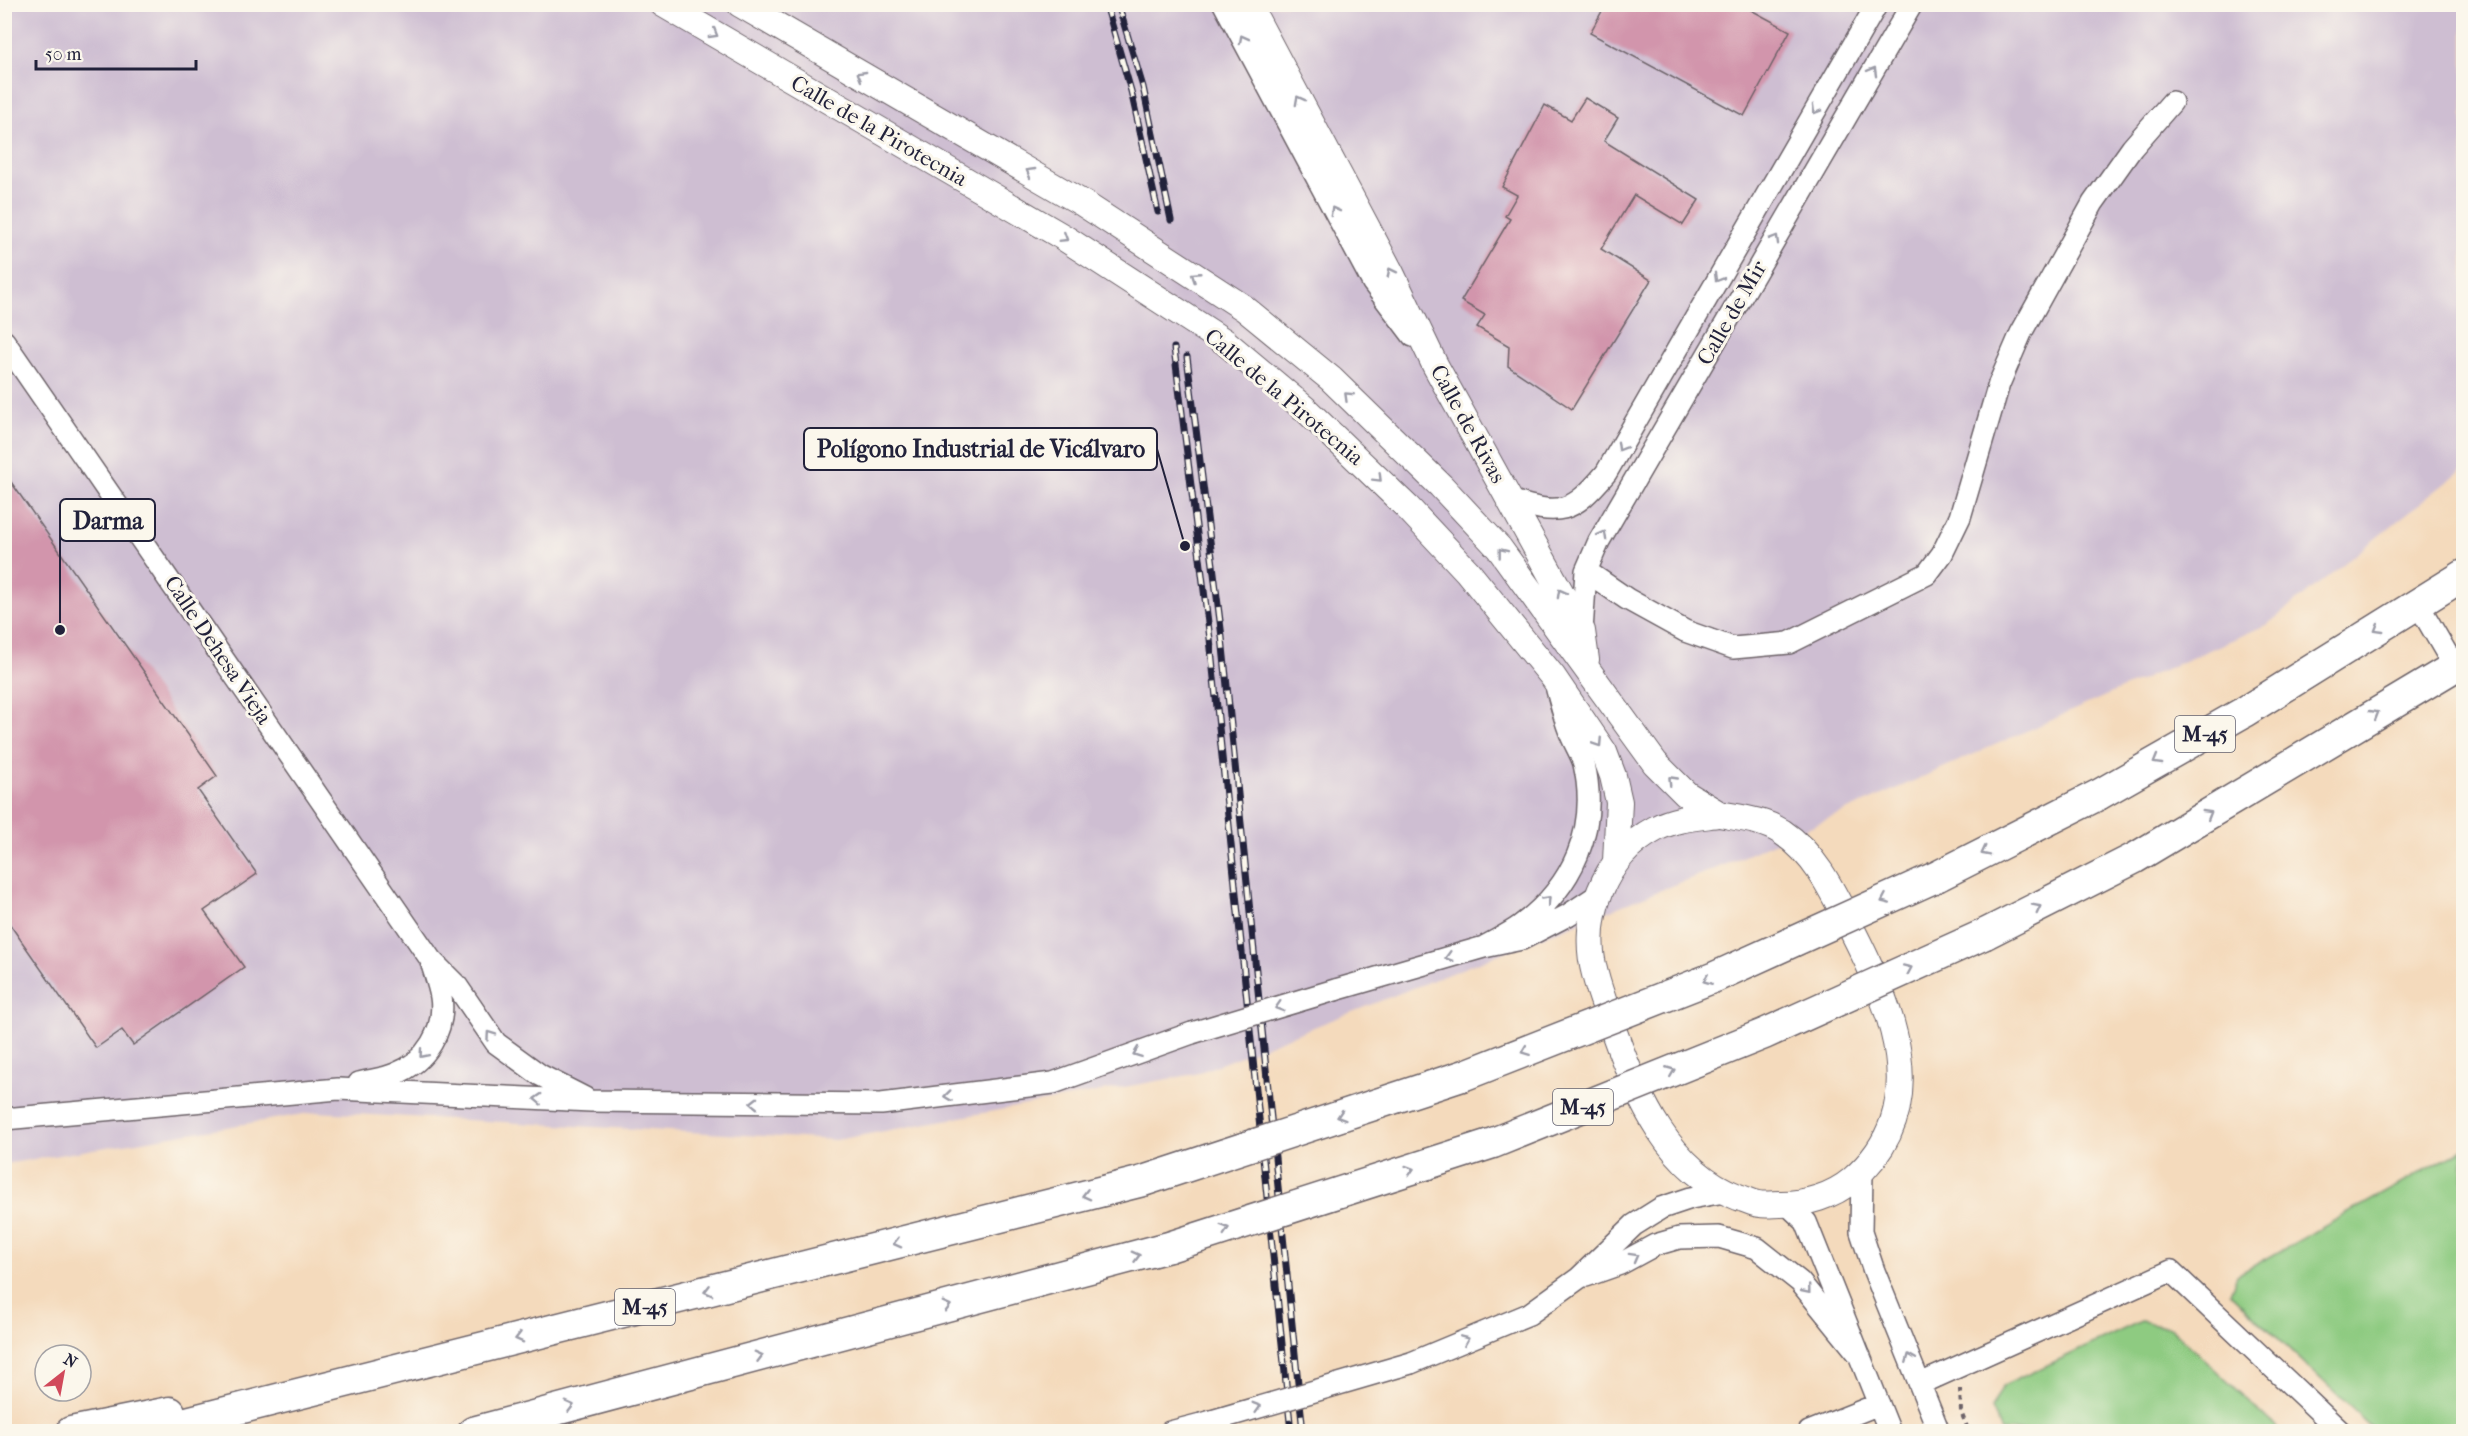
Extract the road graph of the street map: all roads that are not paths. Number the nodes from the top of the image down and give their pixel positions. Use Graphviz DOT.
graph roads {
  1 [pos="663,4"];
  2 [pos="740,4"];
  3 [pos="1224,4"];
  4 [pos="1248,4"];
  5 [pos="1877,4"];
  6 [pos="1912,4"];
  7 [pos="2172,102"];
  8 [pos="4,341"];
  9 [pos="1436,365"];
  10 [pos="1509,500"];
  11 [pos="1586,571"];
  12 [pos="2463,575"];
  13 [pos="2418,604"];
  14 [pos="1582,631"];
  15 [pos="2459,664"];
  16 [pos="1587,667"];
  17 [pos="1554,677"];
  18 [pos="1719,814"];
  19 [pos="1616,861"];
  20 [pos="1598,895"];
  21 [pos="1484,947"];
  22 [pos="430,960"];
  23 [pos="338,1089"];
  24 [pos="591,1101"];
  25 [pos="73,1114"];
  26 [pos="4,1119"];
  27 [pos="4,1132"];
  28 [pos="1862,1171"];
  29 [pos="1724,1192"];
  30 [pos="1787,1204"];
  31 [pos="1579,1278"];
  32 [pos="464,1352"];
  33 [pos="1860,1356"];
  34 [pos="1920,1384"];
  35 [pos="1879,1404"];
  36 [pos="208,1424"];
  37 [pos="71,1431"];
  38 [pos="147,1431"];
  39 [pos="476,1431"];
  40 [pos="1170,1431"];
  41 [pos="1809,1431"];
  42 [pos="1890,1431"];
  43 [pos="1940,1431"];
  44 [pos="2341,1431"];
  1 -- 17 [label="main road, Calle de la Pirotecnia, one-way"];
  16 -- 2 [label="main road, Calle de la Pirotecnia, one-way"];
  9 -- 3 [label="street, one-way"];
  9 -- 4 [label="main road, Calle de Rivas, one-way"];
  5 -- 10 [label="street, Calle de Mir, one-way"];
  11 -- 6 [label="street, Calle de Mir, one-way"];
  7 -- 11 [label="street"];
  8 -- 22 [label="street, Calle Dehesa Vieja"];
  9 -- 10 [label="main road, Calle de Rivas"];
  14 -- 10 [label="main road, Calle de Rivas, one-way"];
  11 -- 14 [label="street, Calle de Mir"];
  12 -- 13 [label="highway, M-45"];
  13 -- 15 [label="street, M-45"];
  13 -- 32 [label="highway, M-45, one-way, bridge"];
  14 -- 16 [label="main road, Calle de Rivas"];
  39 -- 15 [label="highway, M-45, one-way, bridge"];
  18 -- 16 [label="main road, Calle de Rivas, one-way"];
  17 -- 19 [label="main road, Calle de la Pirotecnia, one-way"];
  21 -- 17 [label="street, one-way"];
  18 -- 19 [label="main road"];
  18 -- 28 [label="main road"];
  19 -- 20 [label="main road"];
  20 -- 21 [label="street"];
  20 -- 29 [label="main road"];
  21 -- 24 [label="street, one-way, bridge"];
  22 -- 23 [label="street, Calle Dehesa Vieja, one-way"];
  24 -- 22 [label="street, Calle Dehesa Vieja, one-way"];
  24 -- 23 [label="street, one-way"];
  23 -- 25 [label="street"];
  25 -- 26 [label="street"];
  25 -- 27 [label="street"];
  28 -- 30 [label="main road"];
  34 -- 28 [label="street, one-way"];
  29 -- 30 [label="main road"];
  29 -- 31 [label="street"];
  30 -- 33 [label="street"];
  31 -- 33 [label="street, one-way"];
  40 -- 31 [label="street, one-way, bridge"];
  32 -- 36 [label="highway, M-45"];
  32 -- 37 [label="highway"];
  33 -- 35 [label="street"];
  34 -- 43 [label="street"];
  34 -- 44 [label="street"];
  35 -- 41 [label="street"];
  35 -- 42 [label="street"];
  36 -- 38 [label="highway, M-45"];
}
